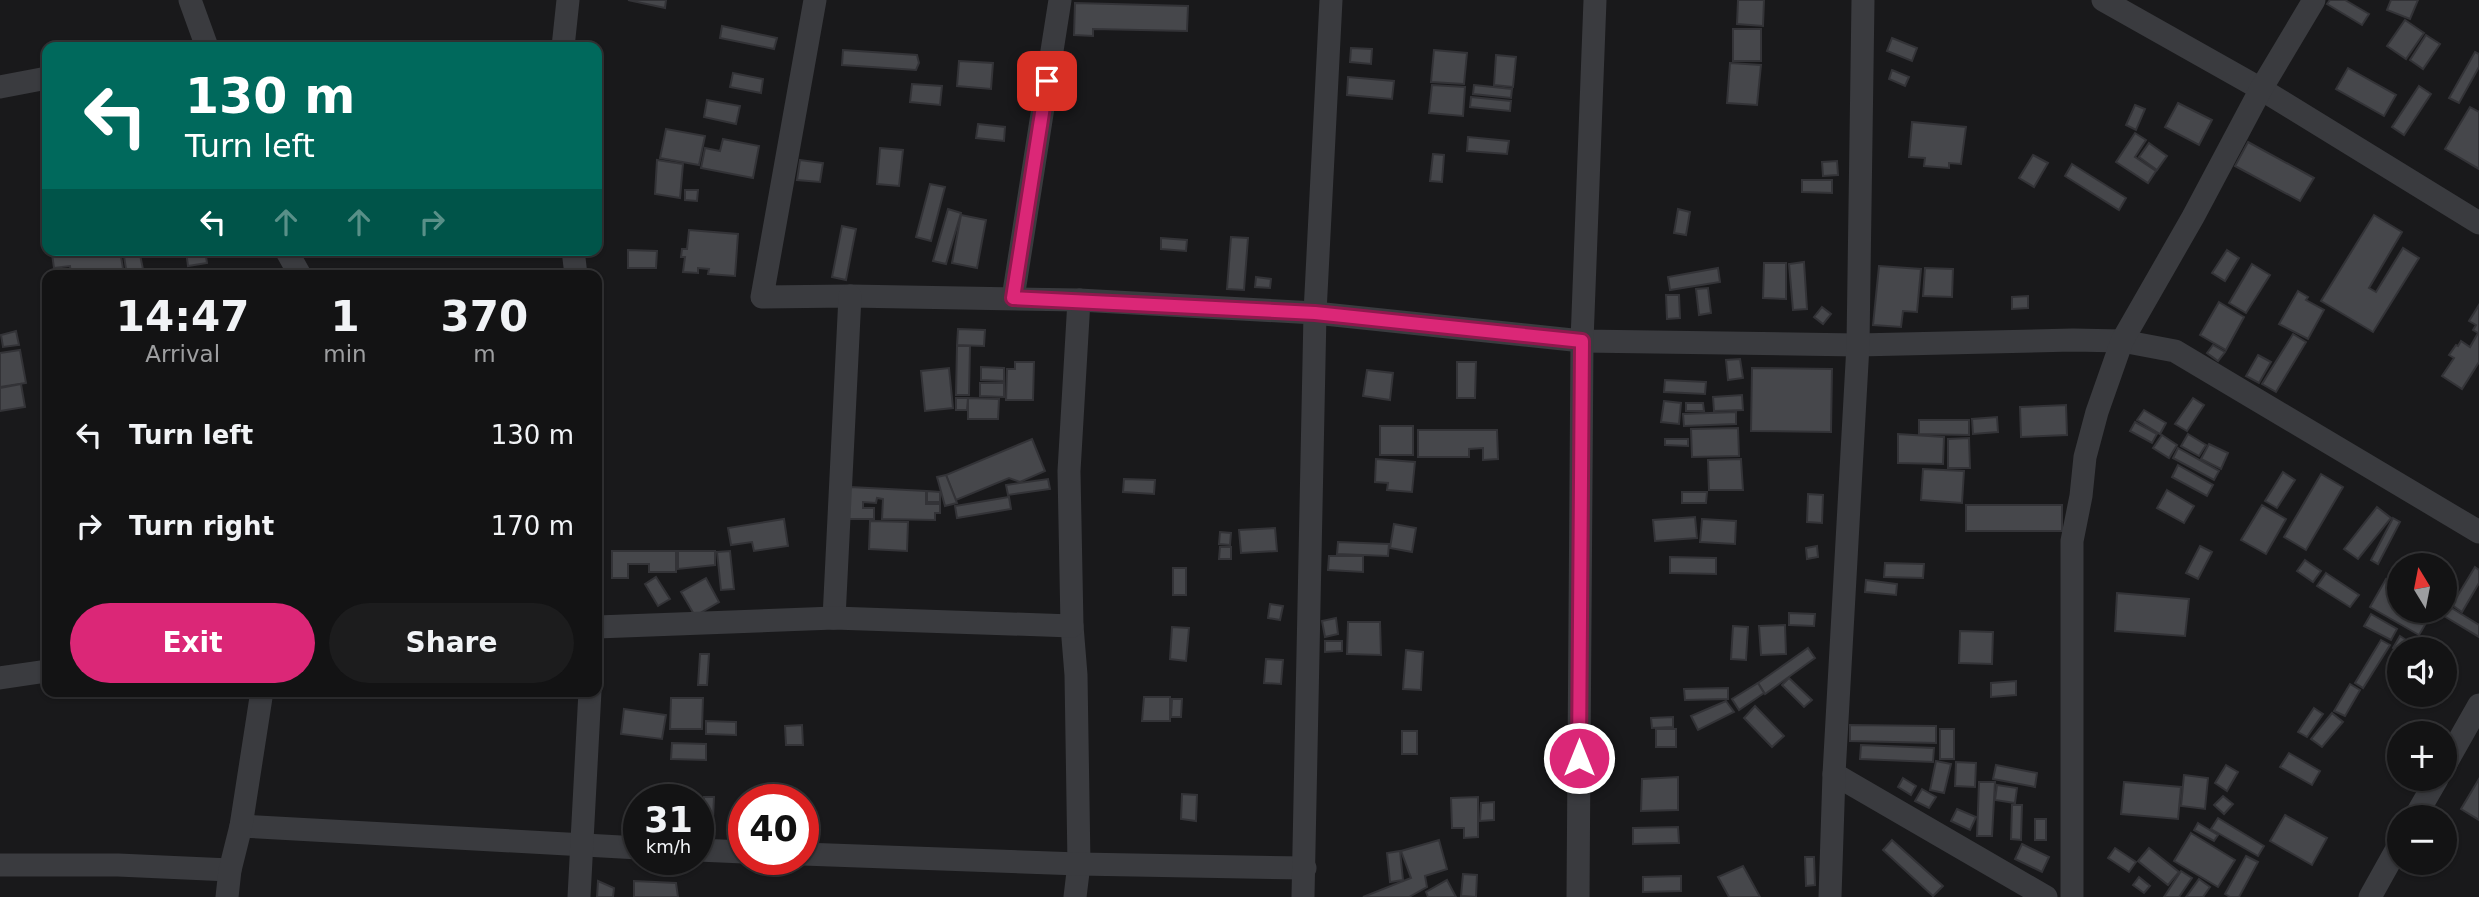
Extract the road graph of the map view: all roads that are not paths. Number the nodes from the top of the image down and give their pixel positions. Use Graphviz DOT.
graph roads {
  1 [pos="190,0"];
  2 [pos="568,0"];
  3 [pos="814,0"];
  4 [pos="1060,0"];
  5 [pos="1331,0"];
  6 [pos="1595,0"];
  7 [pos="1863,0"];
  8 [pos="2103,0"];
  9 [pos="2314,0"];
  10 [pos="204,42"];
  11 [pos="564,42"];
  12 [pos="42,79"];
  13 [pos="0,87"];
  14 [pos="2261,89"];
  15 [pos="2479,223"];
  16 [pos="850,296"];
  17 [pos="1013,298"];
  18 [pos="1079,300"];
  19 [pos="1315,313"];
  20 [pos="1582,341"];
  21 [pos="2122,341"];
  22 [pos="1858,345"];
  23 [pos="2479,532"];
  24 [pos="834,618"];
  25 [pos="1072,626"];
  26 [pos="602,627"];
  27 [pos="42,672"];
  28 [pos="0,678"];
  29 [pos="261,697"];
  30 [pos="590,697"];
  31 [pos="2479,705"];
  32 [pos="2457,744"];
  33 [pos="1834,774"];
  34 [pos="241,826"];
  35 [pos="582,846"];
  36 [pos="623,847"];
  37 [pos="819,855"];
  38 [pos="1079,864"];
  39 [pos="0,865"];
  40 [pos="2387,867"];
  41 [pos="1305,869"];
  42 [pos="230,870"];
  43 [pos="227,897"];
  44 [pos="579,897"];
  45 [pos="1075,897"];
  46 [pos="1303,897"];
  47 [pos="1578,897"];
  48 [pos="1830,897"];
  49 [pos="2046,897"];
  50 [pos="2073,897"];
  51 [pos="2370,897"];
  1 -- 10 [label="street"];
  2 -- 11 [label="street"];
  3 -- 16 [label="street"];
  4 -- 17 [label="street"];
  5 -- 19 [label="street"];
  6 -- 20 [label="street"];
  7 -- 22 [label="street"];
  8 -- 14 [label="street"];
  9 -- 14 [label="street"];
  12 -- 13 [label="street"];
  14 -- 15 [label="street"];
  14 -- 21 [label="street"];
  16 -- 17 [label="street"];
  16 -- 24 [label="street"];
  17 -- 18 [label="street"];
  18 -- 19 [label="street"];
  18 -- 25 [label="street"];
  19 -- 20 [label="street"];
  19 -- 41 [label="street"];
  20 -- 22 [label="street"];
  20 -- 47 [label="street"];
  21 -- 22 [label="street"];
  21 -- 23 [label="street"];
  21 -- 50 [label="street"];
  22 -- 33 [label="street"];
  24 -- 25 [label="street"];
  24 -- 26 [label="street"];
  25 -- 38 [label="street"];
  27 -- 28 [label="street"];
  29 -- 34 [label="street"];
  30 -- 35 [label="street"];
  31 -- 32 [label="street"];
  33 -- 48 [label="street"];
  33 -- 49 [label="street"];
  34 -- 35 [label="street"];
  34 -- 42 [label="street"];
  35 -- 36 [label="street"];
  35 -- 44 [label="street"];
  37 -- 38 [label="street"];
  38 -- 41 [label="street"];
  38 -- 45 [label="street"];
  39 -- 42 [label="street"];
  40 -- 51 [label="street"];
  41 -- 46 [label="street"];
  42 -- 43 [label="street"];
}
